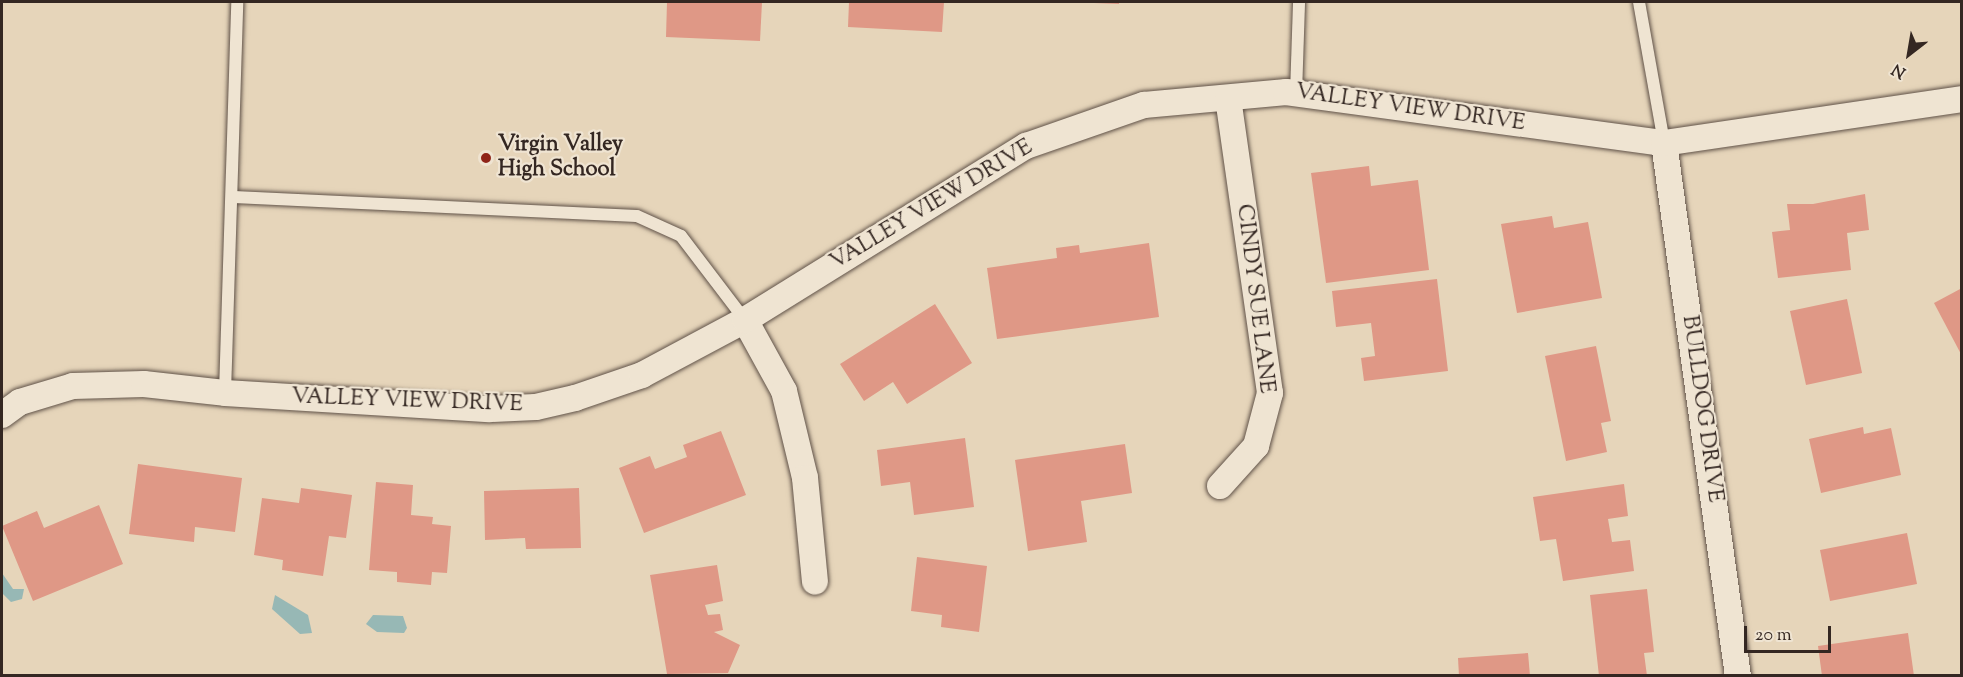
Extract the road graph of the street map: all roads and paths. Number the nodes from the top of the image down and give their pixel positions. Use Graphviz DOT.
graph roads {
  1 [pos="237,2"];
  2 [pos="1299,2"];
  3 [pos="1639,2"];
  4 [pos="1296,94"];
  5 [pos="1228,98"];
  6 [pos="1962,99"];
  7 [pos="1664,143"];
  8 [pos="234,197"];
  9 [pos="745,320"];
  10 [pos="225,393"];
  11 [pos="2,415"];
  12 [pos="1220,486"];
  13 [pos="815,582"];
  14 [pos="1738,675"];
  1 -- 8 [label="lane"];
  2 -- 4 [label="lane"];
  3 -- 7 [label="lane"];
  4 -- 5 [label="street, VALLEY VIEW DRIVE"];
  4 -- 7 [label="street, VALLEY VIEW DRIVE"];
  5 -- 9 [label="street, VALLEY VIEW DRIVE"];
  5 -- 12 [label="street, CINDY SUE LANE"];
  6 -- 7 [label="street, VALLEY VIEW DRIVE"];
  7 -- 14 [label="street, BULLDOG DRIVE"];
  8 -- 9 [label="lane"];
  8 -- 10 [label="lane"];
  9 -- 10 [label="street, VALLEY VIEW DRIVE"];
  9 -- 13 [label="street"];
  10 -- 11 [label="street, VALLEY VIEW DRIVE"];
}
